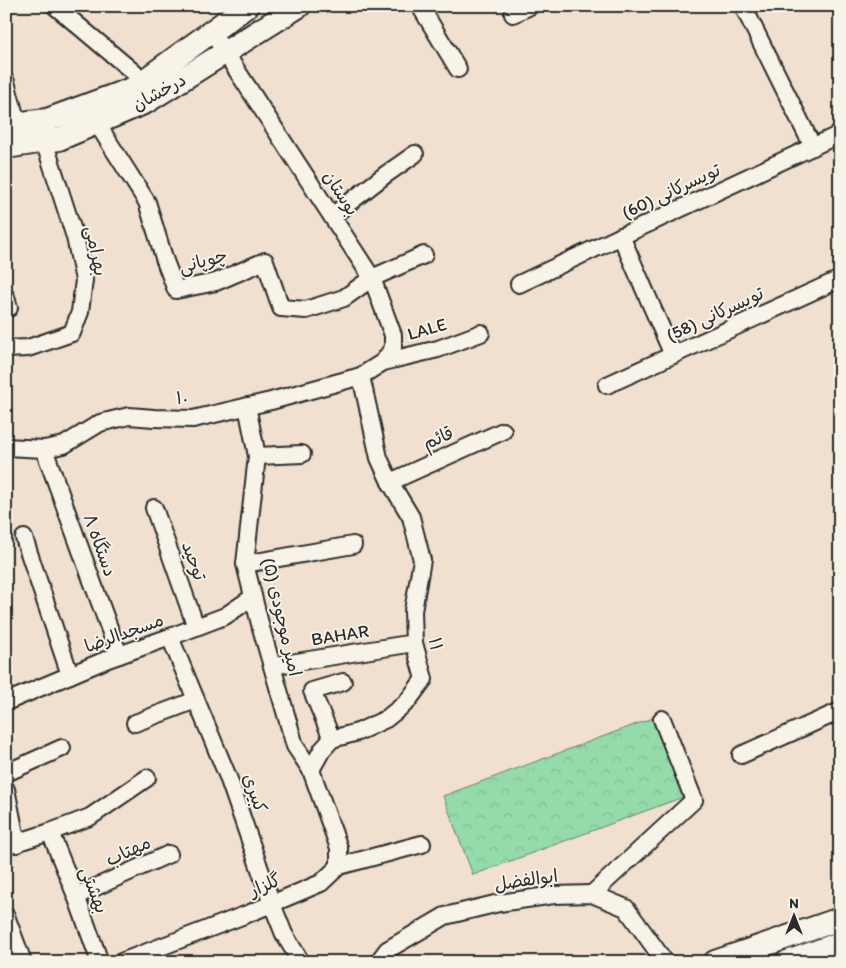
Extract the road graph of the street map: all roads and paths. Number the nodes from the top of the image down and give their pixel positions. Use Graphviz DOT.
graph roads {
  1 [pos="55,6"];
  2 [pos="247,6"];
  3 [pos="298,6"];
  4 [pos="420,6"];
  5 [pos="530,6"];
  6 [pos="743,6"];
  7 [pos="513,14"];
  8 [pos="211,32"];
  9 [pos="225,52"];
  10 [pos="458,69"];
  11 [pos="144,81"];
  12 [pos="6,82"];
  13 [pos="91,114"];
  14 [pos="11,124"];
  15 [pos="840,134"];
  16 [pos="44,141"];
  17 [pos="6,147"];
  18 [pos="812,147"];
  19 [pos="415,154"];
  20 [pos="332,216"];
  21 [pos="621,236"];
  22 [pos="424,255"];
  23 [pos="372,278"];
  24 [pos="840,279"];
  25 [pos="519,284"];
  26 [pos="482,333"];
  27 [pos="6,349"];
  28 [pos="673,355"];
  29 [pos="383,362"];
  30 [pos="361,376"];
  31 [pos="607,385"];
  32 [pos="248,406"];
  33 [pos="503,431"];
  34 [pos="6,448"];
  35 [pos="44,449"];
  36 [pos="302,454"];
  37 [pos="257,456"];
  38 [pos="390,482"];
  39 [pos="154,508"];
  40 [pos="24,538"];
  41 [pos="353,545"];
  42 [pos="245,564"];
  43 [pos="253,597"];
  44 [pos="196,627"];
  45 [pos="170,637"];
  46 [pos="414,643"];
  47 [pos="119,655"];
  48 [pos="272,666"];
  49 [pos="70,675"];
  50 [pos="343,682"];
  51 [pos="196,700"];
  52 [pos="6,702"];
  53 [pos="840,711"];
  54 [pos="662,719"];
  55 [pos="135,723"];
  56 [pos="332,739"];
  57 [pos="62,748"];
  58 [pos="741,755"];
  59 [pos="310,770"];
  60 [pos="6,773"];
  61 [pos="147,778"];
  62 [pos="6,788"];
  63 [pos="50,832"];
  64 [pos="422,844"];
  65 [pos="12,845"];
  66 [pos="168,854"];
  67 [pos="339,866"];
  68 [pos="592,894"];
  69 [pos="76,896"];
  70 [pos="272,904"];
  71 [pos="6,916"];
  72 [pos="840,919"];
  73 [pos="840,943"];
  74 [pos="23,962"];
  75 [pos="100,962"];
  76 [pos="121,962"];
  77 [pos="301,962"];
  78 [pos="378,962"];
  79 [pos="665,962"];
  80 [pos="715,962"];
  81 [pos="787,962"];
  1 -- 11 [label="street"];
  2 -- 8 [label="main road, درخشان"];
  3 -- 9 [label="main road, درخشان"];
  4 -- 10 [label="street"];
  5 -- 7 [label="street"];
  6 -- 18 [label="street"];
  8 -- 9 [label="street, بوستان"];
  8 -- 11 [label="main road, درخشان"];
  9 -- 13 [label="main road, درخشان"];
  9 -- 20 [label="street, بوستان"];
  11 -- 13 [label="main road, درخشان"];
  12 -- 14 [label="street"];
  13 -- 14 [label="main road, درخشان"];
  13 -- 16 [label="main road, درخشان"];
  13 -- 23 [label="street, چوپانی"];
  15 -- 18 [label="street, تویسرکانی (60)"];
  16 -- 17 [label="main road, درخشان"];
  16 -- 27 [label="street, بهرامی"];
  18 -- 21 [label="street, تویسرکانی (60)"];
  19 -- 20 [label="street"];
  20 -- 23 [label="street, بوستان"];
  21 -- 25 [label="street, تویسرکانی (60)"];
  21 -- 28 [label="street"];
  22 -- 23 [label="street"];
  23 -- 29 [label="street, بوستان"];
  24 -- 28 [label="street, تویسرکانی (58)"];
  26 -- 29 [label="street, LALE"];
  28 -- 31 [label="street, تویسرکانی (58)"];
  29 -- 30 [label="street"];
  30 -- 32 [label="street, ۱۰"];
  30 -- 38 [label="street, ۱۱"];
  32 -- 35 [label="street, ۱۰"];
  32 -- 37 [label="street, امیر موجودی (۵)"];
  33 -- 38 [label="street, قائم"];
  34 -- 35 [label="street, ۱۰"];
  35 -- 47 [label="street, ۸ دستگاه"];
  36 -- 37 [label="street"];
  37 -- 42 [label="street, امیر موجودی (۵)"];
  38 -- 46 [label="street, ۱۱"];
  39 -- 44 [label="street, توحید"];
  40 -- 49 [label="street"];
  41 -- 42 [label="street"];
  42 -- 43 [label="street, امیر موجودی (۵)"];
  43 -- 44 [label="street, مسجدالرضا"];
  43 -- 48 [label="street, امیر موجودی (۵)"];
  44 -- 45 [label="street, مسجدالرضا"];
  45 -- 47 [label="street, مسجدالرضا"];
  45 -- 51 [label="street, کبیری"];
  46 -- 48 [label="street, BAHAR"];
  46 -- 56 [label="street, ۱۱"];
  47 -- 49 [label="street, مسجدالرضا"];
  48 -- 59 [label="street, امیر موجودی (۵)"];
  49 -- 52 [label="street, مسجدالرضا"];
  50 -- 56 [label="street"];
  51 -- 55 [label="street"];
  51 -- 70 [label="street, کبیری"];
  53 -- 58 [label="street"];
  54 -- 68 [label="street"];
  56 -- 59 [label="street"];
  57 -- 60 [label="street"];
  59 -- 67 [label="street"];
  61 -- 63 [label="street"];
  62 -- 65 [label="street"];
  63 -- 65 [label="street"];
  63 -- 69 [label="street, بهشتی"];
  64 -- 67 [label="street, گلزار"];
  66 -- 69 [label="street, مهتاب"];
  67 -- 70 [label="street, گلزار"];
  68 -- 78 [label="street, ابوالفضل"];
  68 -- 79 [label="street, ابوالفضل"];
  69 -- 75 [label="street, بهشتی"];
  70 -- 76 [label="street, گلزار"];
  70 -- 77 [label="street, کبیری"];
  71 -- 74 [label="street"];
  72 -- 80 [label="main road"];
  73 -- 81 [label="main road"];
}
